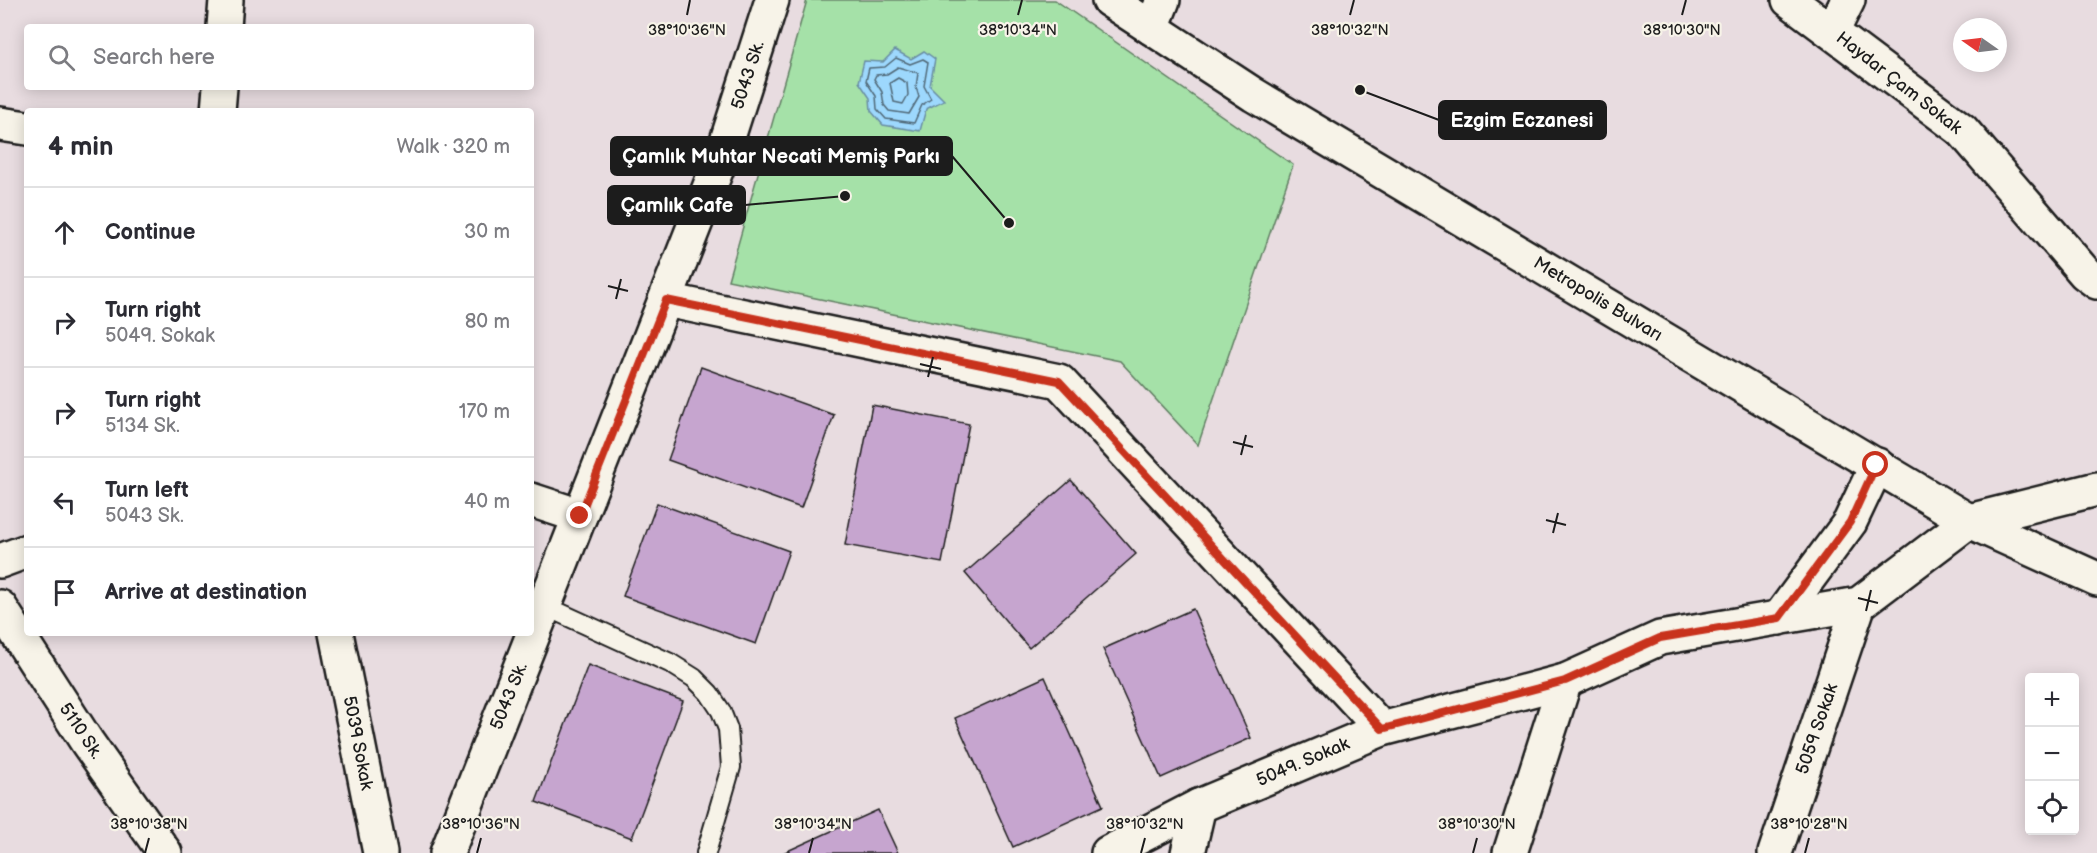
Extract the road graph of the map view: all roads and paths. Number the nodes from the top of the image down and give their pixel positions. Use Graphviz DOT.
graph roads {
  1 [pos="226,0"];
  2 [pos="772,0"];
  3 [pos="1109,0"];
  4 [pos="1789,0"];
  5 [pos="1848,0"];
  6 [pos="1157,14"];
  7 [pos="224,24"];
  8 [pos="1832,32"];
  9 [pos="220,90"];
  10 [pos="218,108"];
  11 [pos="0,124"];
  12 [pos="24,128"];
  13 [pos="2097,282"];
  14 [pos="666,300"];
  15 [pos="1876,465"];
  16 [pos="2097,489"];
  17 [pos="534,501"];
  18 [pos="580,516"];
  19 [pos="1969,521"];
  20 [pos="24,552"];
  21 [pos="0,561"];
  22 [pos="2097,579"];
  23 [pos="1859,604"];
  24 [pos="545,606"];
  25 [pos="0,607"];
  26 [pos="1779,618"];
  27 [pos="534,634"];
  28 [pos="337,636"];
  29 [pos="533,636"];
  30 [pos="1565,681"];
  31 [pos="1382,729"];
  32 [pos="1199,806"];
  33 [pos="165,853"];
  34 [pos="380,853"];
  35 [pos="447,853"];
  36 [pos="706,853"];
  37 [pos="1108,853"];
  38 [pos="1188,853"];
  39 [pos="1510,853"];
  40 [pos="1775,853"];
  1 -- 7 [label="street"];
  2 -- 14 [label="street, 5043 Sk."];
  3 -- 6 [label="street, Metropolis Bulvarı"];
  4 -- 8 [label="street, Haydar Çam Sokak"];
  5 -- 8 [label="street"];
  6 -- 15 [label="street, Metropolis Bulvarı"];
  8 -- 13 [label="street, Haydar Çam Sokak"];
  9 -- 10 [label="street"];
  11 -- 12 [label="street"];
  14 -- 18 [label="street, 5043 Sk."];
  14 -- 31 [label="street"];
  15 -- 19 [label="street, Metropolis Bulvarı"];
  15 -- 26 [label="street"];
  16 -- 19 [label="street"];
  17 -- 18 [label="street"];
  18 -- 24 [label="street, 5043 Sk."];
  19 -- 22 [label="street, Metropolis Bulvarı"];
  19 -- 23 [label="street, 5049. Sokak"];
  20 -- 21 [label="street"];
  23 -- 26 [label="street, 5049. Sokak"];
  23 -- 40 [label="street, 5059 Sokak"];
  24 -- 27 [label="street, 5043 Sk."];
  24 -- 36 [label="lane"];
  25 -- 33 [label="street, 5110 Sk."];
  26 -- 30 [label="street, 5049. Sokak"];
  28 -- 34 [label="street, 5039 Sokak"];
  29 -- 35 [label="street, 5043 Sk."];
  30 -- 31 [label="street, 5049. Sokak"];
  30 -- 39 [label="street"];
  31 -- 32 [label="street, 5049. Sokak"];
  32 -- 37 [label="street, 5049. Sokak"];
  32 -- 38 [label="street"];
}
